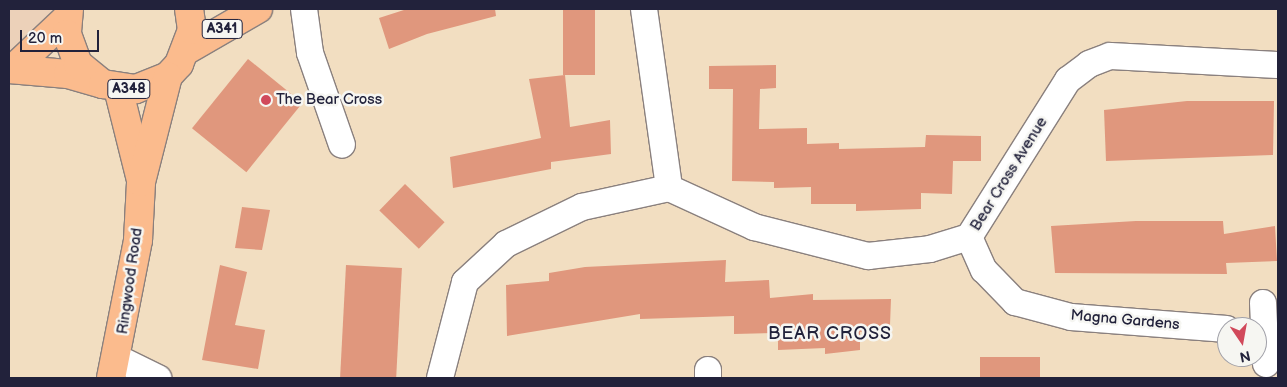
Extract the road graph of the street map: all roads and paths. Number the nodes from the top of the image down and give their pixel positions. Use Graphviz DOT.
graph roads {
  1 [pos="189,9"];
  2 [pos="258,9"];
  3 [pos="304,9"];
  4 [pos="644,9"];
  5 [pos="68,13"];
  6 [pos="187,50"];
  7 [pos="1278,65"];
  8 [pos="12,68"];
  9 [pos="168,76"];
  10 [pos="111,86"];
  11 [pos="342,145"];
  12 [pos="141,182"];
  13 [pos="669,188"];
  14 [pos="969,237"];
  15 [pos="1263,304"];
  16 [pos="1262,317"];
  17 [pos="1217,328"];
  18 [pos="114,368"];
  19 [pos="158,378"];
  20 [pos="440,378"];
  1 -- 6 [label="main road, A348"];
  2 -- 6 [label="main road, A341"];
  3 -- 11 [label="street"];
  4 -- 13 [label="street"];
  5 -- 8 [label="main road"];
  5 -- 10 [label="main road, A348"];
  6 -- 9 [label="main road, A348"];
  7 -- 14 [label="street, Bear Cross Avenue"];
  8 -- 10 [label="main road"];
  9 -- 10 [label="main road, A348"];
  9 -- 12 [label="main road, Ringwood Road / A348"];
  10 -- 12 [label="main road, Ringwood Road / A348"];
  12 -- 18 [label="main road, Ringwood Road / A348"];
  13 -- 14 [label="street, Bear Cross Avenue"];
  13 -- 20 [label="street"];
  14 -- 17 [label="street, Magna Gardens"];
  15 -- 16 [label="street"];
  18 -- 19 [label="street"];
}
